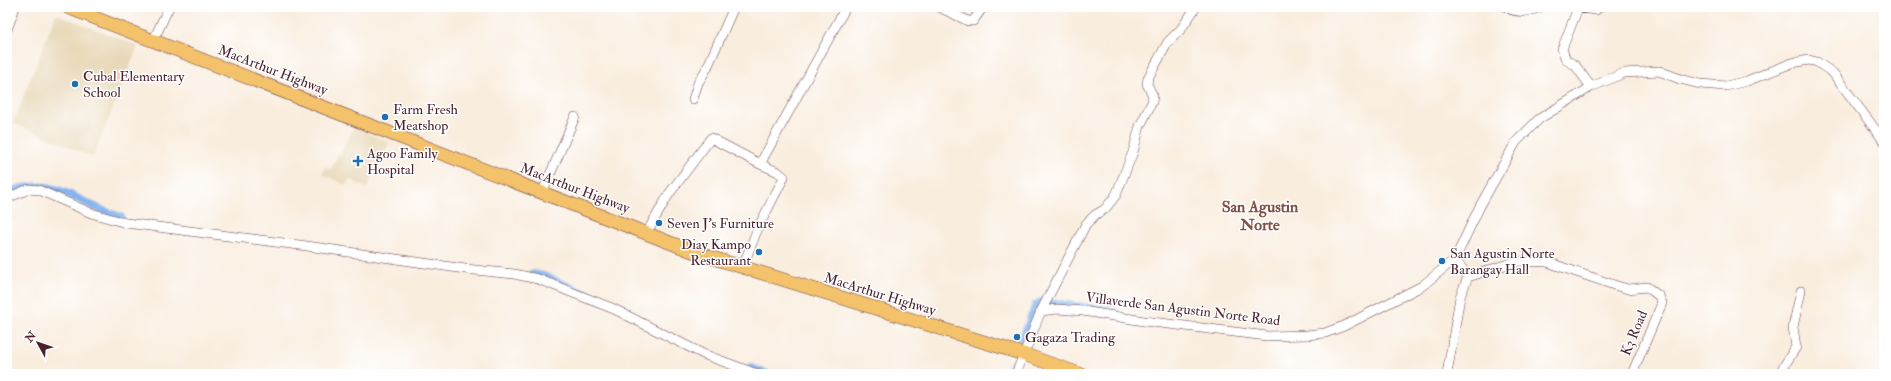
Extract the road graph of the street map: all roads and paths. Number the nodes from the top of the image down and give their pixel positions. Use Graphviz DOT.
graph roads {
  1 [pos="15,7"];
  2 [pos="67,7"];
  3 [pos="169,7"];
  4 [pos="734,7"];
  5 [pos="846,7"];
  6 [pos="939,7"];
  7 [pos="983,7"];
  8 [pos="1196,7"];
  9 [pos="1506,7"];
  10 [pos="1541,7"];
  11 [pos="1600,7"];
  12 [pos="1575,8"];
  13 [pos="7,30"];
  14 [pos="153,41"];
  15 [pos="1591,87"];
  16 [pos="693,99"];
  17 [pos="575,117"];
  18 [pos="1884,141"];
  19 [pos="760,164"];
  20 [pos="542,193"];
  21 [pos="7,198"];
  22 [pos="646,234"];
  23 [pos="1455,259"];
  24 [pos="742,268"];
  25 [pos="1468,277"];
  26 [pos="1801,291"];
  27 [pos="1041,310"];
  28 [pos="1023,354"];
  29 [pos="757,374"];
  30 [pos="1016,374"];
  31 [pos="1080,374"];
  32 [pos="1447,374"];
  33 [pos="1632,374"];
  34 [pos="1779,374"];
  1 -- 13 [label="street"];
  2 -- 14 [label="highway, MacArthur Highway"];
  3 -- 14 [label="street"];
  4 -- 16 [label="street"];
  5 -- 19 [label="street"];
  6 -- 7 [label="street"];
  8 -- 27 [label="street"];
  9 -- 10 [label="street"];
  11 -- 12 [label="street"];
  12 -- 15 [label="street"];
  14 -- 20 [label="highway, MacArthur Highway"];
  15 -- 18 [label="street, Villaverde San Agustin Norte Road"];
  15 -- 23 [label="street, Villaverde San Agustin Norte Road"];
  17 -- 20 [label="street"];
  19 -- 22 [label="street"];
  19 -- 24 [label="street"];
  20 -- 22 [label="highway, MacArthur Highway"];
  21 -- 29 [label="street"];
  22 -- 24 [label="highway, MacArthur Highway"];
  23 -- 25 [label="street"];
  23 -- 27 [label="street, Villaverde San Agustin Norte Road"];
  24 -- 28 [label="highway, MacArthur Highway"];
  25 -- 32 [label="street"];
  25 -- 33 [label="street, K3 Road"];
  26 -- 34 [label="street"];
  27 -- 28 [label="street"];
  28 -- 30 [label="street"];
  28 -- 31 [label="highway, MacArthur Highway"];
}
